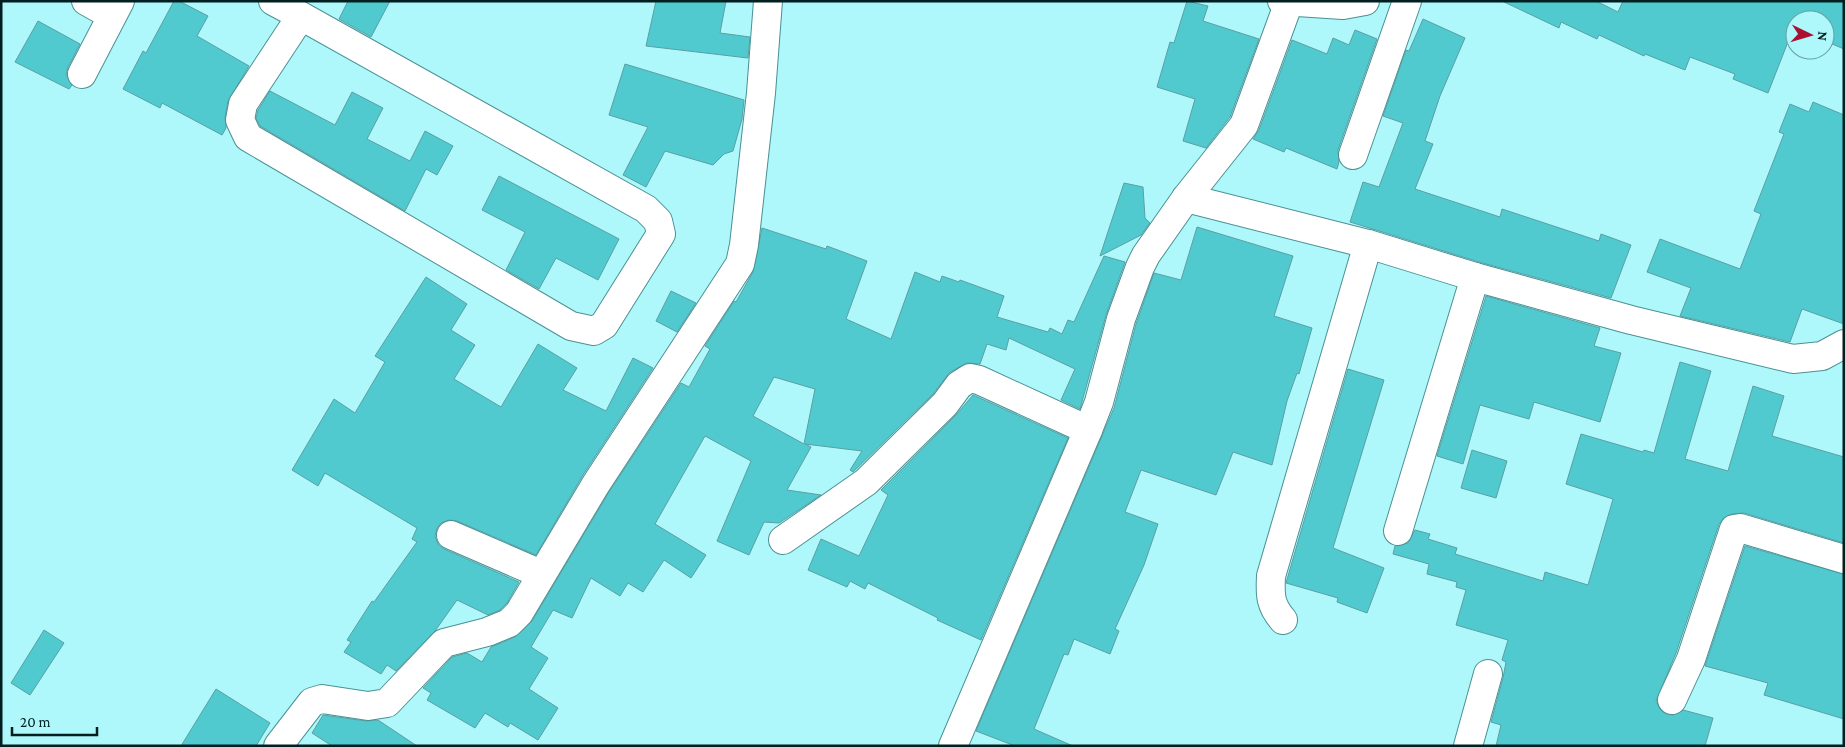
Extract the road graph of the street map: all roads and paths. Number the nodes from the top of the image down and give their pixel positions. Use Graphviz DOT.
graph roads {
  1 [pos="86,1"];
  2 [pos="273,1"];
  3 [pos="768,1"];
  4 [pos="1365,1"];
  5 [pos="1407,1"];
  6 [pos="1286,2"];
  7 [pos="116,8"];
  8 [pos="301,16"];
  9 [pos="82,74"];
  10 [pos="1353,155"];
  11 [pos="1186,198"];
  12 [pos="1368,244"];
  13 [pos="1475,277"];
  14 [pos="1844,344"];
  15 [pos="1088,430"];
  16 [pos="1398,531"];
  17 [pos="451,535"];
  18 [pos="783,540"];
  19 [pos="1844,559"];
  20 [pos="542,574"];
  21 [pos="1283,620"];
  22 [pos="1488,674"];
  23 [pos="1672,700"];
  24 [pos="278,746"];
  25 [pos="954,746"];
  26 [pos="1468,746"];
  1 -- 7 [label="street"];
  2 -- 8 [label="street"];
  3 -- 20 [label="street"];
  4 -- 6 [label="street"];
  5 -- 10 [label="street"];
  6 -- 11 [label="street"];
  7 -- 9 [label="street"];
  8 -- 8 [label="street"];
  11 -- 12 [label="street"];
  11 -- 15 [label="street"];
  12 -- 13 [label="street"];
  12 -- 21 [label="street"];
  13 -- 14 [label="street"];
  13 -- 16 [label="street"];
  15 -- 18 [label="street"];
  15 -- 25 [label="street"];
  17 -- 20 [label="street"];
  19 -- 23 [label="street"];
  20 -- 24 [label="street"];
  22 -- 26 [label="street"];
}
